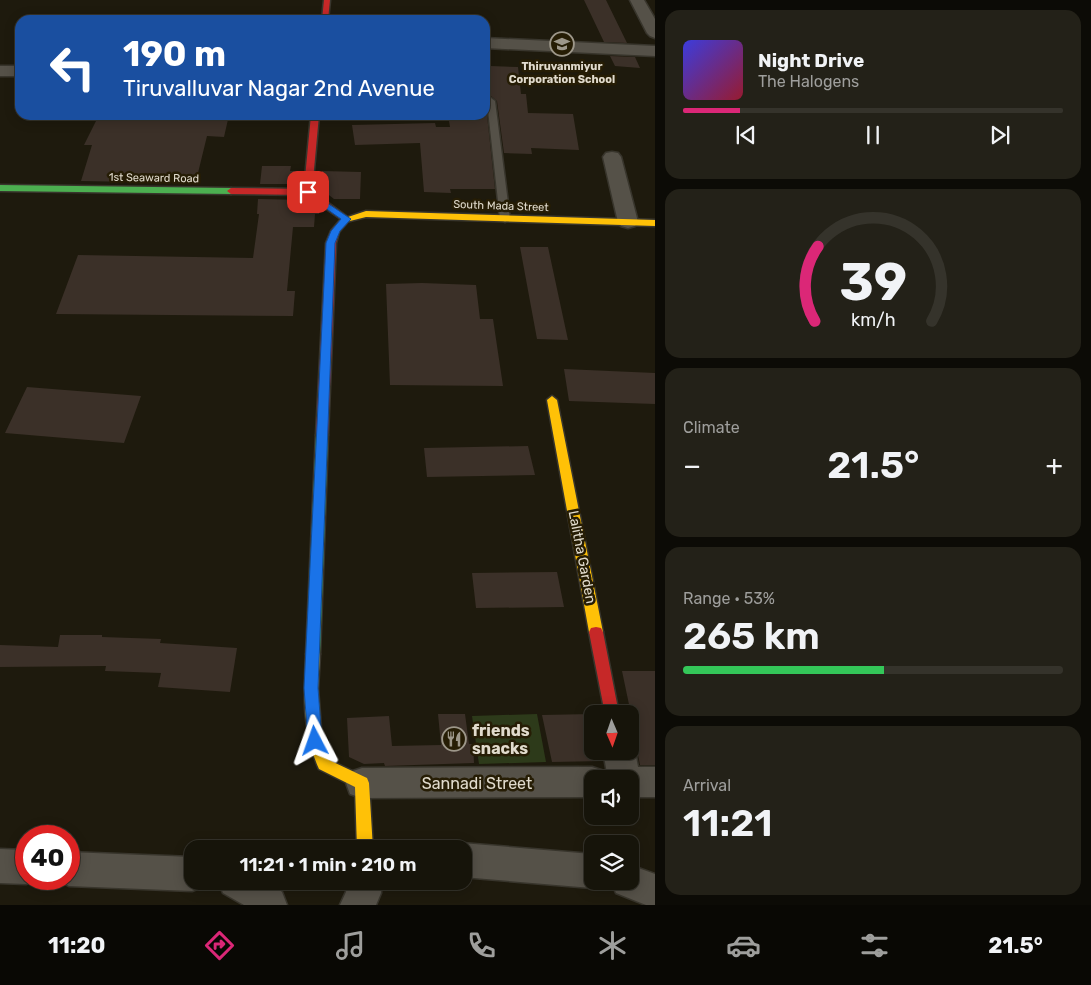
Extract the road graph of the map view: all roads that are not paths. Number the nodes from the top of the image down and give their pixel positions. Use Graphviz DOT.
graph roads {
  1 [pos="327,0"];
  2 [pos="637,0"];
  3 [pos="326,15"];
  4 [pos="655,33"];
  5 [pos="490,43"];
  6 [pos="655,51"];
  7 [pos="0,71"];
  8 [pos="15,72"];
  9 [pos="491,102"];
  10 [pos="315,120"];
  11 [pos="612,157"];
  12 [pos="0,188"];
  13 [pos="308,192"];
  14 [pos="346,219"];
  15 [pos="505,219"];
  16 [pos="628,222"];
  17 [pos="655,223"];
  18 [pos="552,400"];
  19 [pos="610,705"];
  20 [pos="584,782"];
  21 [pos="639,782"];
  22 [pos="655,782"];
  23 [pos="362,783"];
  24 [pos="365,840"];
  25 [pos="472,861"];
  26 [pos="0,866"];
  27 [pos="15,867"];
  28 [pos="80,869"];
  29 [pos="584,870"];
  30 [pos="184,874"];
  31 [pos="639,885"];
  32 [pos="252,890"];
  33 [pos="363,890"];
  34 [pos="655,891"];
  35 [pos="269,905"];
  36 [pos="358,905"];
  1 -- 3 [label="street"];
  2 -- 4 [label="street"];
  5 -- 6 [label="street"];
  7 -- 8 [label="street"];
  9 -- 15 [label="lane"];
  10 -- 13 [label="street"];
  11 -- 16 [label="street"];
  12 -- 13 [label="street, 1st Seaward Road"];
  13 -- 14 [label="street"];
  14 -- 15 [label="street, South Mada Street"];
  14 -- 23 [label="street"];
  15 -- 16 [label="street, South Mada Street"];
  16 -- 17 [label="street, South Mada Street"];
  18 -- 19 [label="street, Lalitha Garden"];
  20 -- 23 [label="street, Sannadi Street"];
  21 -- 22 [label="street"];
  23 -- 24 [label="street"];
  25 -- 29 [label="street"];
  26 -- 27 [label="street"];
  28 -- 30 [label="street"];
  31 -- 34 [label="street"];
  32 -- 35 [label="street"];
  33 -- 36 [label="street"];
}
